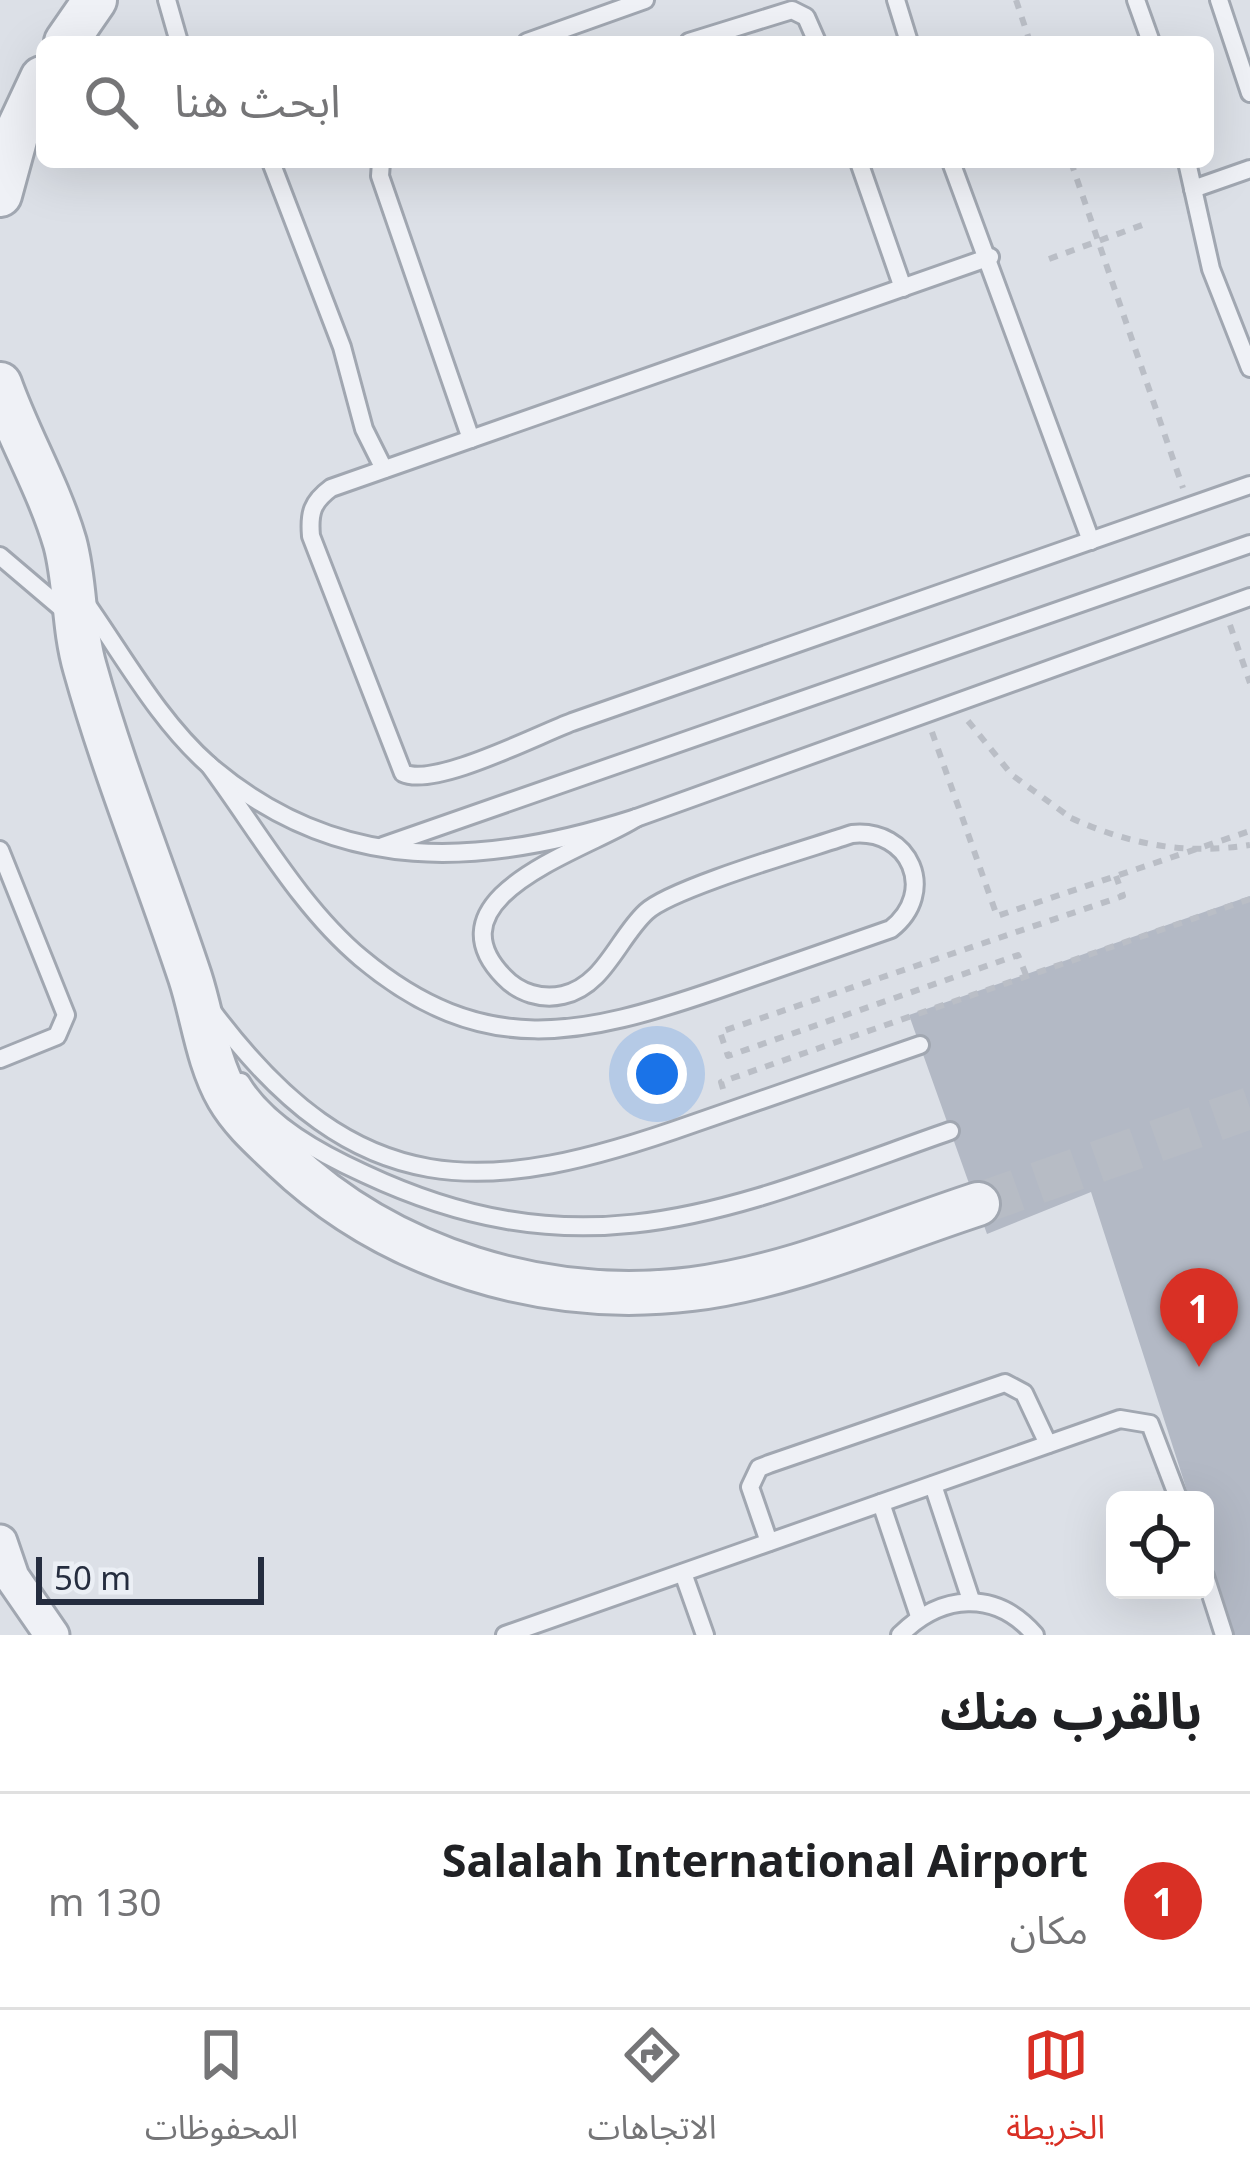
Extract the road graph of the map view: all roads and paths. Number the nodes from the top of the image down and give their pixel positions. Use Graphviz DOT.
graph roads {
  1 [pos="94,0"];
  2 [pos="166,0"];
  3 [pos="645,0"];
  4 [pos="896,0"];
  5 [pos="1016,0"];
  6 [pos="1136,0"];
  7 [pos="1219,0"];
  8 [pos="70,36"];
  9 [pos="177,36"];
  10 [pos="544,36"];
  11 [pos="706,36"];
  12 [pos="815,36"];
  13 [pos="907,36"];
  14 [pos="1028,36"];
  15 [pos="1148,36"];
  16 [pos="36,89"];
  17 [pos="1250,93"];
  18 [pos="9,137"];
  19 [pos="273,168"];
  20 [pos="381,168"];
  21 [pos="862,168"];
  22 [pos="953,168"];
  23 [pos="1073,168"];
  24 [pos="1188,168"];
  25 [pos="1250,169"];
  26 [pos="1193,189"];
  27 [pos="0,195"];
  28 [pos="1145,224"];
  29 [pos="1098,240"];
  30 [pos="990,257"];
  31 [pos="1049,259"];
  32 [pos="903,288"];
  33 [pos="1250,368"];
  34 [pos="0,384"];
  35 [pos="471,439"];
  36 [pos="384,469"];
  37 [pos="1250,485"];
  38 [pos="1190,506"];
  39 [pos="1091,541"];
  40 [pos="1250,544"];
  41 [pos="0,556"];
  42 [pos="1250,597"];
  43 [pos="76,605"];
  44 [pos="1224,606"];
  45 [pos="1250,619"];
  46 [pos="1230,626"];
  47 [pos="1208,634"];
  48 [pos="1250,683"];
  49 [pos="988,711"];
  50 [pos="966,718"];
  51 [pos="209,765"];
  52 [pos="636,818"];
  53 [pos="1250,831"];
  54 [pos="1250,845"];
  55 [pos="376,848"];
  56 [pos="0,850"];
  57 [pos="1116,876"];
  58 [pos="1250,898"];
  59 [pos="1026,975"];
  60 [pos="196,999"];
  61 [pos="920,1046"];
  62 [pos="0,1059"];
  63 [pos="731,1110"];
  64 [pos="950,1131"];
  65 [pos="346,1141"];
  66 [pos="336,1161"];
  67 [pos="979,1204"];
  68 [pos="1048,1444"];
  69 [pos="933,1485"];
  70 [pos="1176,1491"];
  71 [pos="881,1503"];
  72 [pos="0,1542"];
  73 [pos="770,1542"];
  74 [pos="682,1573"];
  75 [pos="12,1577"];
  76 [pos="1212,1599"];
  77 [pos="970,1600"];
  78 [pos="919,1616"];
  79 [pos="30,1635"];
  80 [pos="52,1635"];
  81 [pos="506,1635"];
  82 [pos="705,1635"];
  83 [pos="900,1635"];
  84 [pos="1035,1635"];
  85 [pos="1224,1635"];
  1 -- 8 [label="street"];
  2 -- 9 [label="lane"];
  3 -- 10 [label="lane"];
  4 -- 13 [label="lane"];
  5 -- 14 [label="path"];
  6 -- 15 [label="lane"];
  7 -- 17 [label="lane"];
  11 -- 12 [label="lane"];
  16 -- 18 [label="street"];
  18 -- 27 [label="street"];
  19 -- 36 [label="lane"];
  20 -- 35 [label="lane"];
  21 -- 32 [label="lane"];
  22 -- 30 [label="lane"];
  23 -- 29 [label="path"];
  24 -- 26 [label="lane"];
  25 -- 26 [label="lane"];
  26 -- 33 [label="lane"];
  28 -- 29 [label="path"];
  29 -- 31 [label="path"];
  29 -- 38 [label="path"];
  30 -- 32 [label="lane"];
  30 -- 39 [label="lane"];
  32 -- 35 [label="lane"];
  34 -- 43 [label="street"];
  35 -- 36 [label="lane"];
  36 -- 39 [label="lane"];
  37 -- 38 [label="lane"];
  38 -- 39 [label="lane"];
  40 -- 55 [label="lane"];
  41 -- 43 [label="lane"];
  42 -- 44 [label="lane"];
  43 -- 51 [label="lane"];
  43 -- 60 [label="street"];
  44 -- 46 [label="path"];
  44 -- 52 [label="lane"];
  45 -- 46 [label="path"];
  46 -- 47 [label="path"];
  46 -- 48 [label="path"];
  49 -- 50 [label="path"];
  50 -- 54 [label="path, bridge"];
  50 -- 57 [label="path"];
  51 -- 52 [label="lane"];
  51 -- 55 [label="lane"];
  52 -- 55 [label="lane"];
  53 -- 57 [label="path"];
  56 -- 62 [label="lane"];
  57 -- 59 [label="path"];
  58 -- 59 [label="path"];
  59 -- 63 [label="path"];
  60 -- 65 [label="lane"];
  60 -- 66 [label="lane"];
  60 -- 67 [label="street"];
  61 -- 63 [label="lane"];
  63 -- 65 [label="lane"];
  64 -- 66 [label="lane"];
  65 -- 66 [label="lane"];
  68 -- 69 [label="lane"];
  68 -- 70 [label="lane"];
  68 -- 73 [label="lane"];
  69 -- 71 [label="lane"];
  69 -- 77 [label="lane"];
  71 -- 73 [label="lane"];
  71 -- 78 [label="lane"];
  72 -- 75 [label="street"];
  73 -- 74 [label="lane"];
  74 -- 81 [label="lane"];
  74 -- 82 [label="lane"];
  75 -- 79 [label="lane"];
  75 -- 80 [label="street"];
  76 -- 85 [label="lane"];
  77 -- 78 [label="lane"];
  77 -- 84 [label="lane"];
  78 -- 83 [label="lane"];
}
